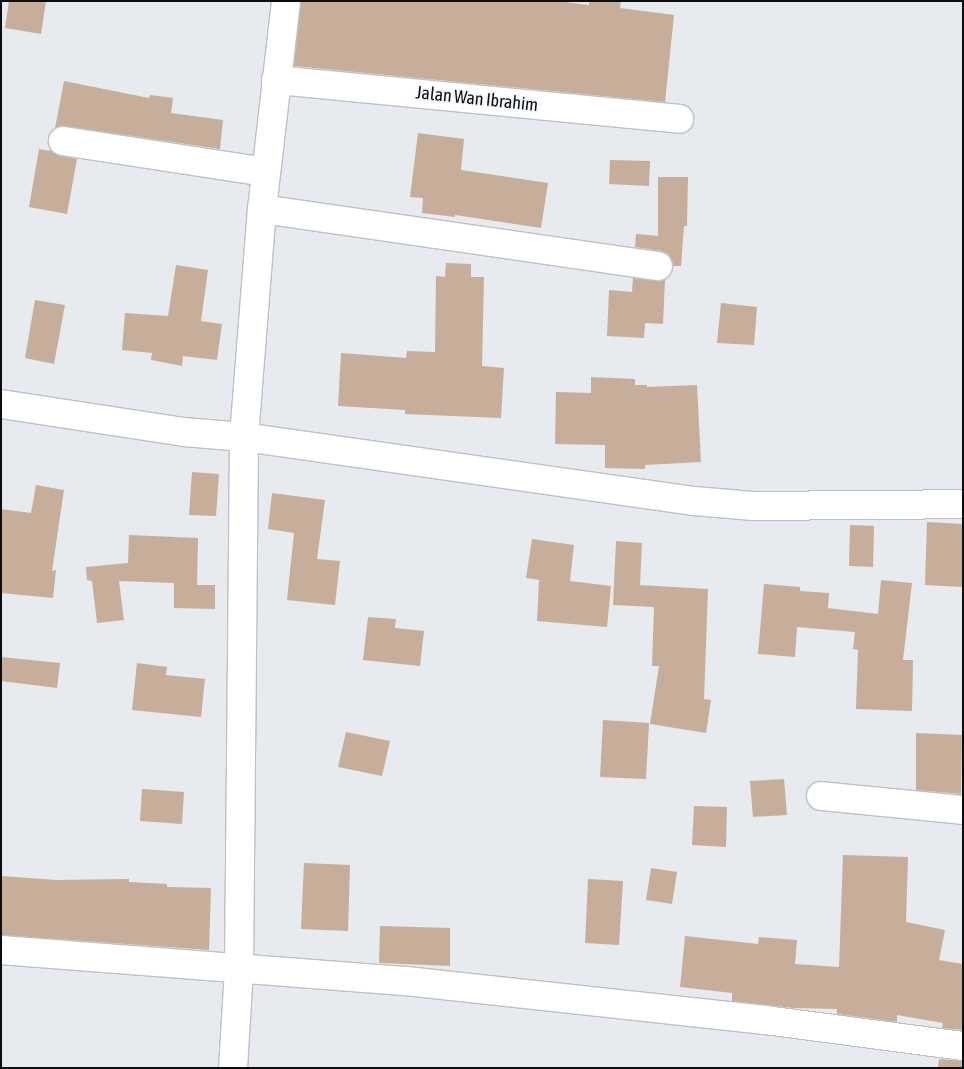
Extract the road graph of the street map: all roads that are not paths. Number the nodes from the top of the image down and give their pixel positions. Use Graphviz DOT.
graph roads {
  1 [pos="286,1"];
  2 [pos="276,80"];
  3 [pos="679,119"];
  4 [pos="63,141"];
  5 [pos="266,172"];
  6 [pos="262,209"];
  7 [pos="658,266"];
  8 [pos="1,404"];
  9 [pos="244,437"];
  10 [pos="963,504"];
  11 [pos="821,796"];
  12 [pos="963,810"];
  13 [pos="1,950"];
  14 [pos="238,969"];
  15 [pos="963,1046"];
  16 [pos="233,1068"];
  1 -- 2 [label="street"];
  2 -- 3 [label="street, Jalan Wan Ibrahim"];
  2 -- 5 [label="street"];
  4 -- 5 [label="street"];
  5 -- 6 [label="street"];
  6 -- 7 [label="street"];
  6 -- 9 [label="street"];
  8 -- 9 [label="street"];
  9 -- 10 [label="street"];
  9 -- 14 [label="street"];
  11 -- 12 [label="street"];
  13 -- 14 [label="street"];
  14 -- 15 [label="street"];
  14 -- 16 [label="street"];
}
